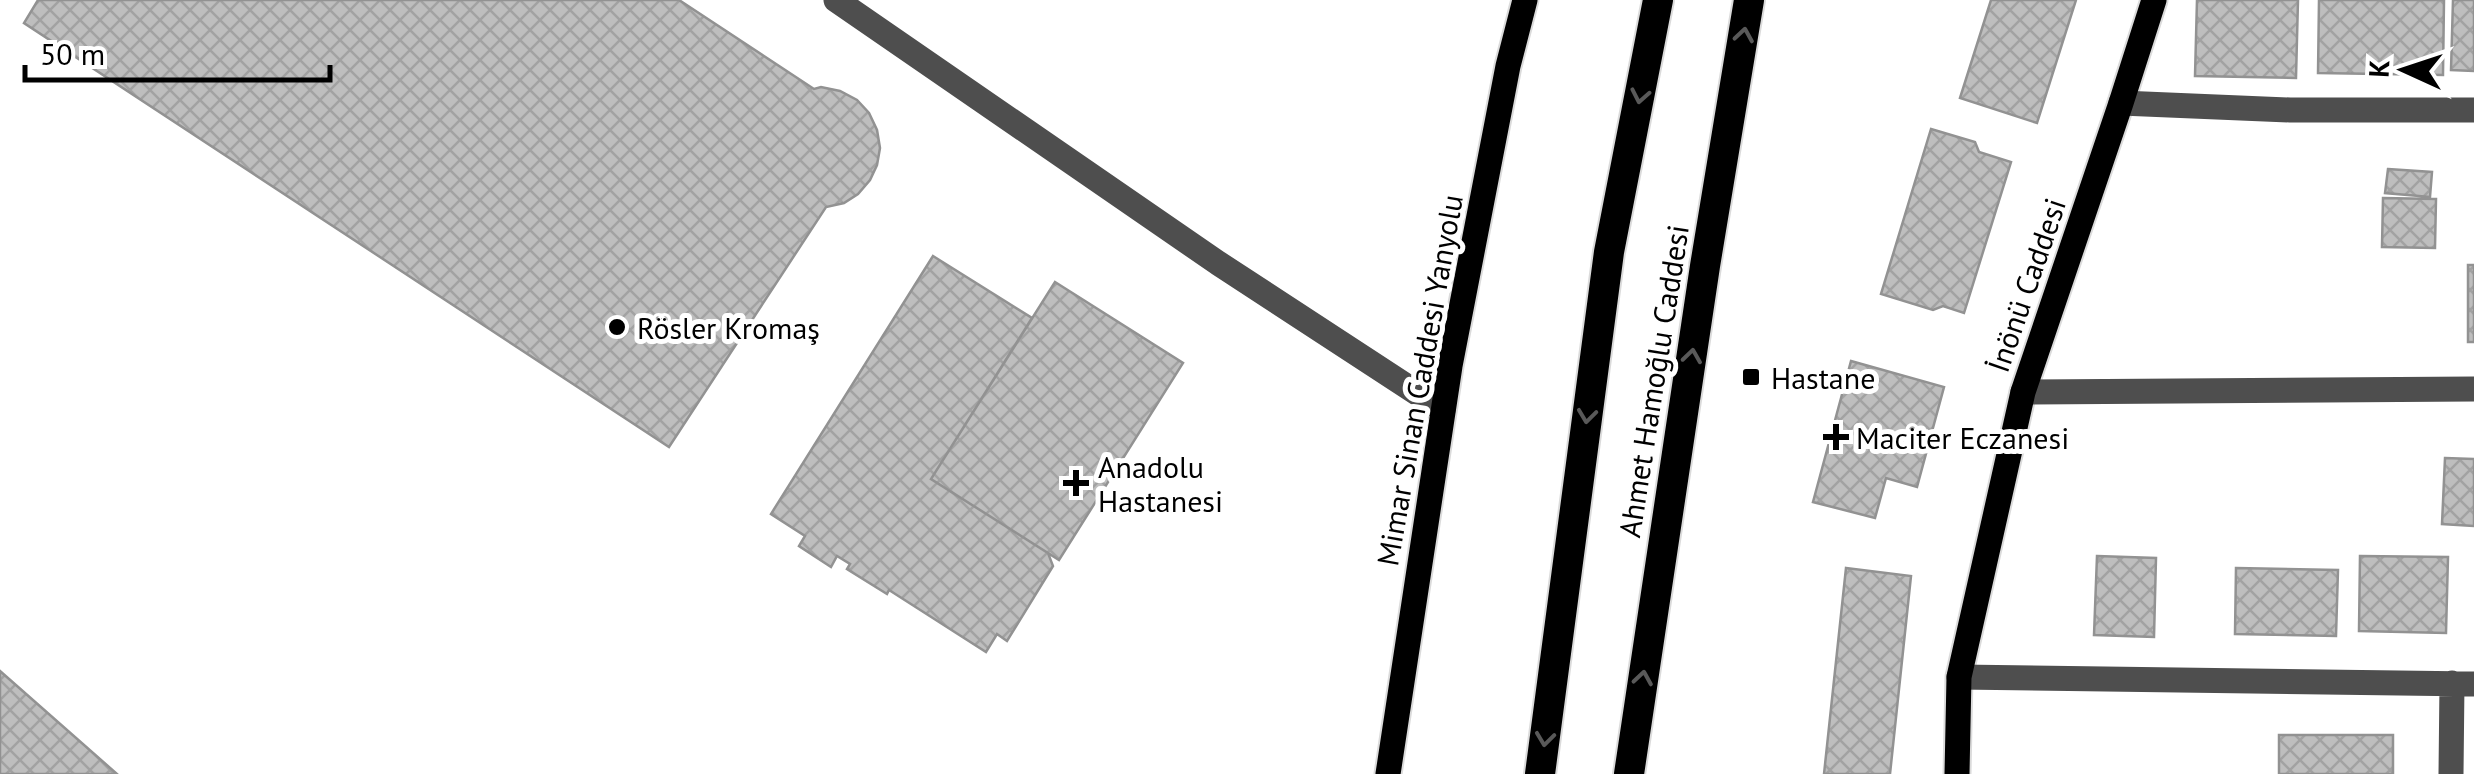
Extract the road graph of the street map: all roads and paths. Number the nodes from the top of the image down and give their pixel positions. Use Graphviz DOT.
graph roads {
  1 [pos="836,0"];
  2 [pos="1525,0"];
  3 [pos="1658,0"];
  4 [pos="1750,0"];
  5 [pos="2154,0"];
  6 [pos="2121,103"];
  7 [pos="2474,110"];
  8 [pos="2474,390"];
  9 [pos="2024,392"];
  10 [pos="1443,410"];
  11 [pos="1959,677"];
  12 [pos="2463,684"];
  13 [pos="1388,774"];
  14 [pos="1540,774"];
  15 [pos="1629,774"];
  16 [pos="1957,774"];
  17 [pos="2451,774"];
  1 -- 10 [label="street"];
  2 -- 10 [label="main road, Mimar Sinan Caddesi Yanyolu"];
  3 -- 14 [label="highway, Ahmet Hamoğlu Caddesi, one-way"];
  15 -- 4 [label="highway, Ahmet Hamoğlu Caddesi, one-way"];
  5 -- 6 [label="main road, İnönü Caddesi"];
  6 -- 7 [label="street"];
  6 -- 9 [label="main road, İnönü Caddesi"];
  8 -- 9 [label="street"];
  9 -- 11 [label="main road, İnönü Caddesi"];
  10 -- 13 [label="main road, Mimar Sinan Caddesi Yanyolu"];
  11 -- 12 [label="street"];
  11 -- 16 [label="main road, İnönü Caddesi"];
  12 -- 17 [label="street"];
}
